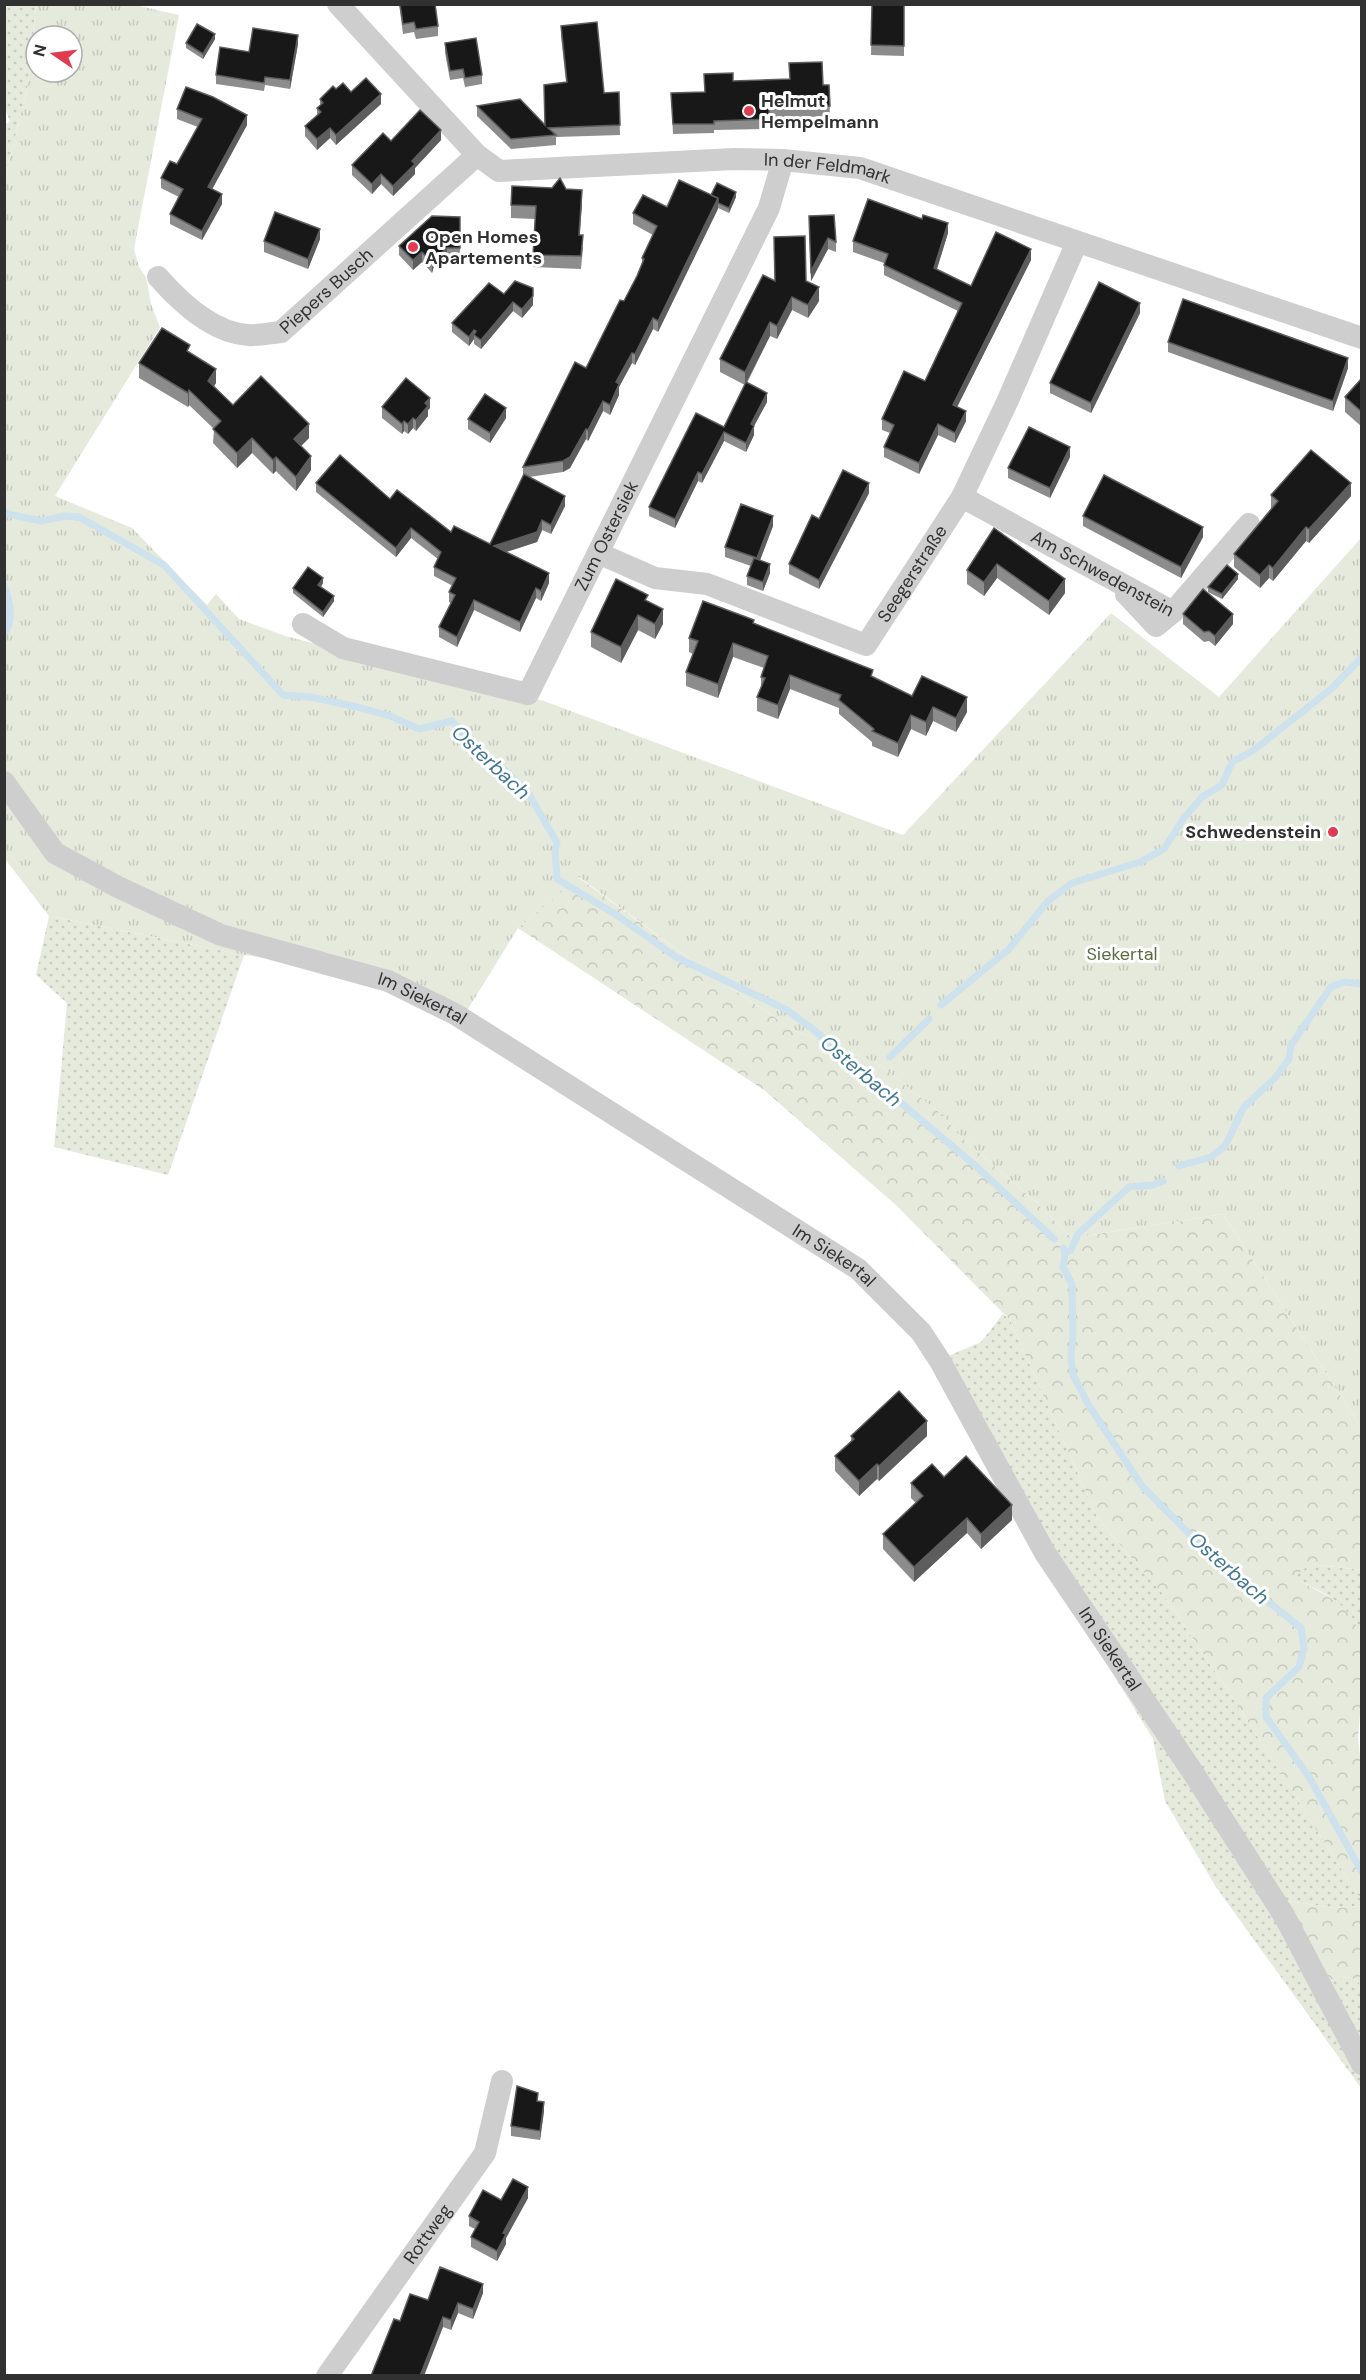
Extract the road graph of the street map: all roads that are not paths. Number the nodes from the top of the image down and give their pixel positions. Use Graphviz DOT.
graph roads {
  1 [pos="338,4"];
  2 [pos="477,155"];
  3 [pos="783,160"];
  4 [pos="1077,242"];
  5 [pos="159,277"];
  6 [pos="1362,338"];
  7 [pos="962,497"];
  8 [pos="1249,524"];
  9 [pos="598,553"];
  10 [pos="303,624"];
  11 [pos="4,782"];
  12 [pos="1362,2064"];
  13 [pos="502,2081"];
  14 [pos="327,2376"];
  1 -- 2 [label="street, In der Feldmark"];
  2 -- 3 [label="street, In der Feldmark"];
  2 -- 5 [label="street, Piepers Busch"];
  3 -- 4 [label="street, In der Feldmark"];
  3 -- 9 [label="street, Zum Ostersiek"];
  4 -- 6 [label="street, In der Feldmark"];
  4 -- 7 [label="street, Seegerstraße"];
  7 -- 8 [label="street, Am Schwedenstein"];
  7 -- 9 [label="street, Seegerstraße"];
  9 -- 10 [label="street, Zum Ostersiek"];
  11 -- 12 [label="street, Im Siekertal"];
  13 -- 14 [label="street, Rottweg"];
}
